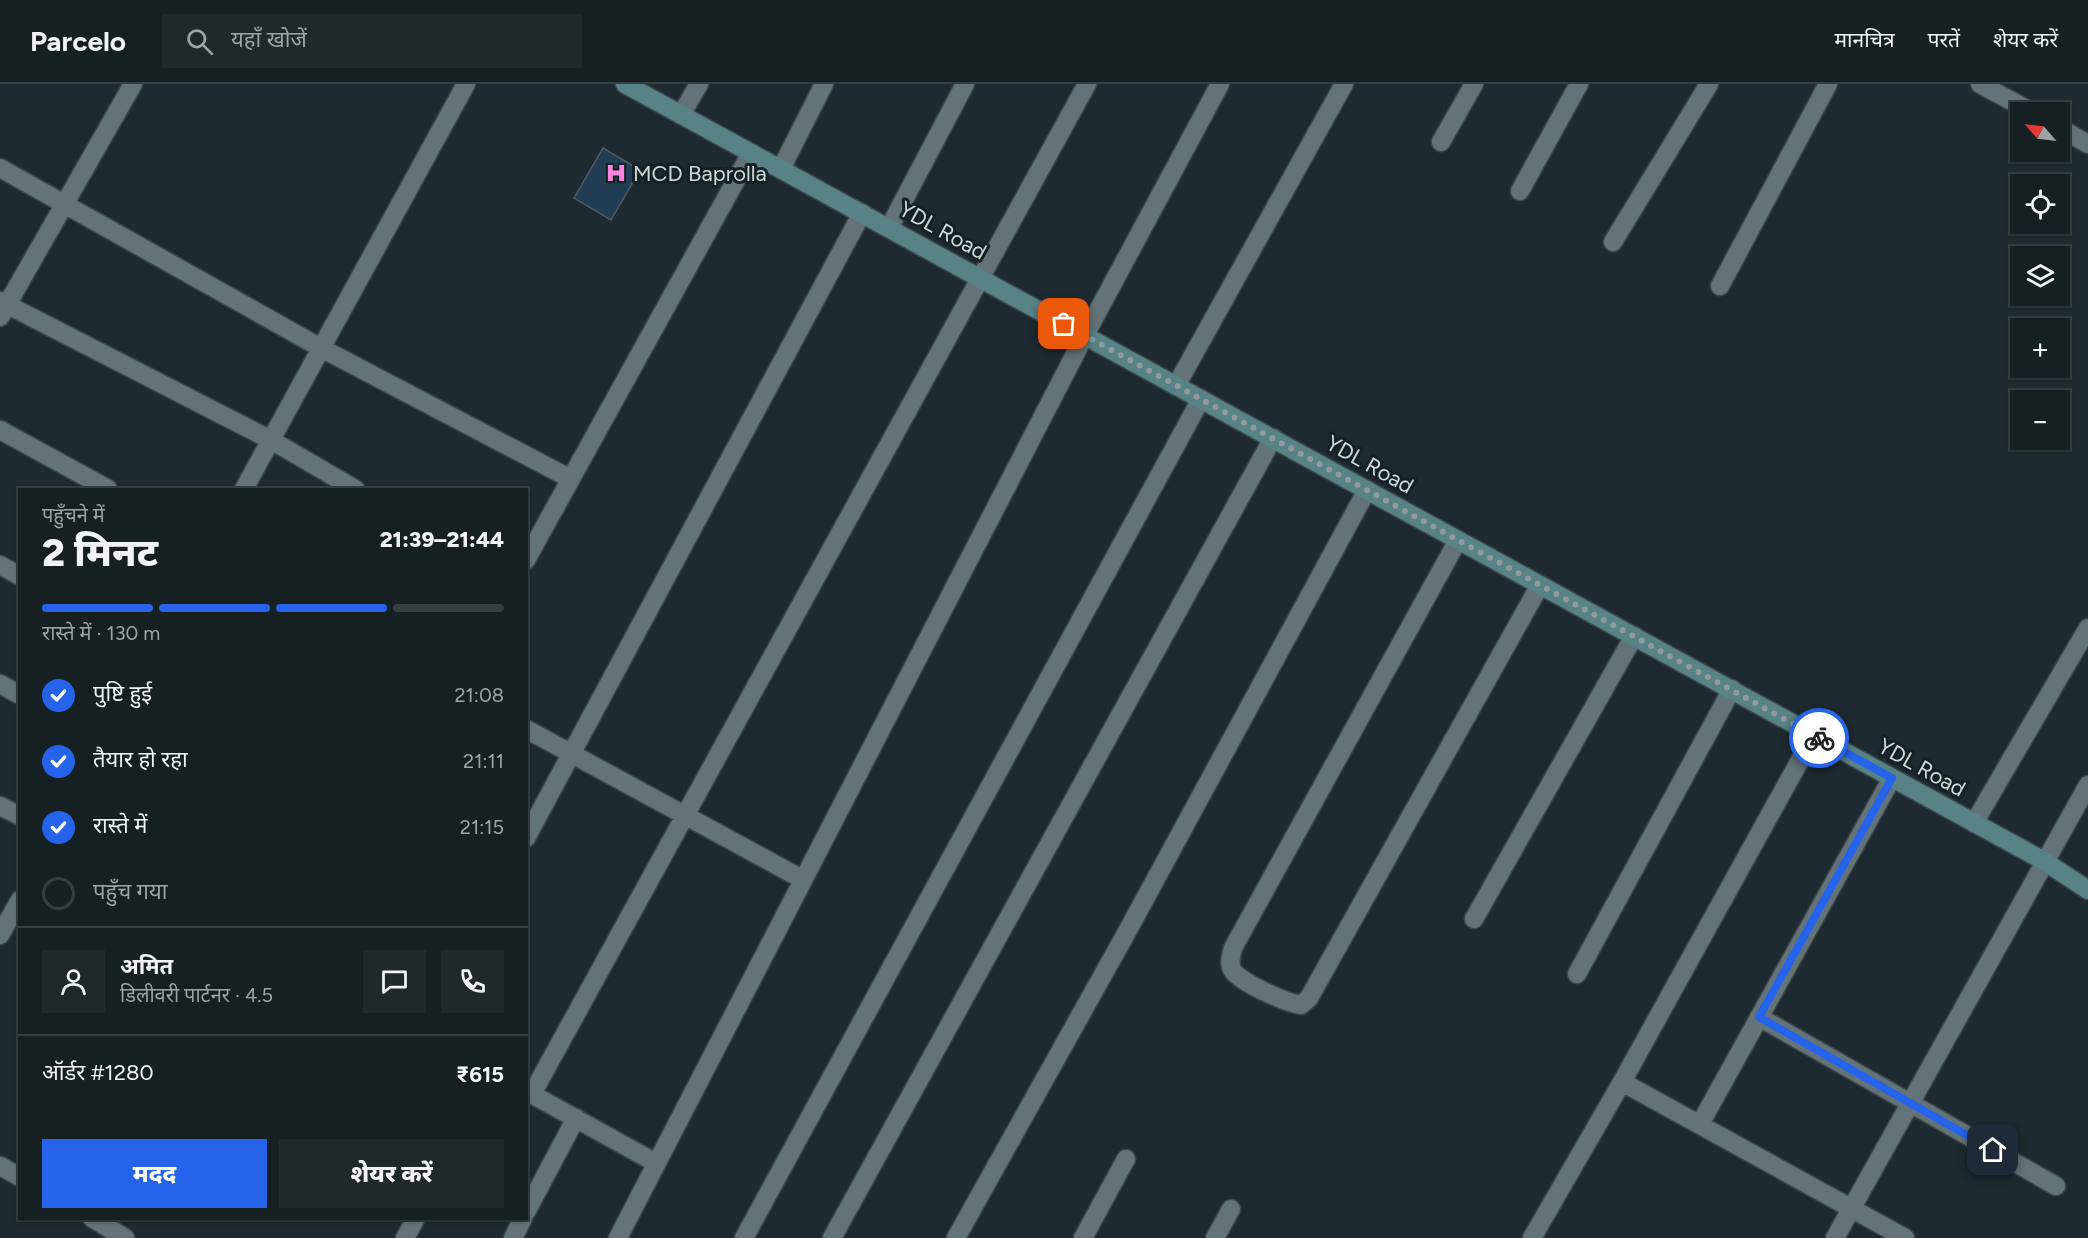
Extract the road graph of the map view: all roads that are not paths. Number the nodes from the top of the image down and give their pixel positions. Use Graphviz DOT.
graph roads {
  1 [pos="133,84"];
  2 [pos="466,84"];
  3 [pos="625,84"];
  4 [pos="699,84"];
  5 [pos="824,84"];
  6 [pos="965,84"];
  7 [pos="1087,84"];
  8 [pos="1220,84"];
  9 [pos="1344,84"];
  10 [pos="1474,84"];
  11 [pos="1579,84"];
  12 [pos="1709,84"];
  13 [pos="1828,84"];
  14 [pos="1980,84"];
  15 [pos="2013,102"];
  16 [pos="681,115"];
  17 [pos="2070,134"];
  18 [pos="1442,142"];
  19 [pos="2088,144"];
  20 [pos="752,153"];
  21 [pos="0,168"];
  22 [pos="781,169"];
  23 [pos="1520,191"];
  24 [pos="65,203"];
  25 [pos="862,213"];
  26 [pos="889,228"];
  27 [pos="1613,242"];
  28 [pos="981,278"];
  29 [pos="1720,286"];
  30 [pos="2,308"];
  31 [pos="1085,335"];
  32 [pos="321,348"];
  33 [pos="1176,386"];
  34 [pos="1201,399"];
  35 [pos="0,430"];
  36 [pos="1273,438"];
  37 [pos="271,440"];
  38 [pos="571,479"];
  39 [pos="106,488"];
  40 [pos="245,488"];
  41 [pos="354,488"];
  42 [pos="1367,490"];
  43 [pos="1458,540"];
  44 [pos="528,556"];
  45 [pos="0,565"];
  46 [pos="18,575"];
  47 [pos="1540,585"];
  48 [pos="2088,628"];
  49 [pos="1634,636"];
  50 [pos="0,684"];
  51 [pos="1731,689"];
  52 [pos="18,694"];
  53 [pos="528,730"];
  54 [pos="1814,735"];
  55 [pos="574,753"];
  56 [pos="1892,778"];
  57 [pos="2088,785"];
  58 [pos="0,806"];
  59 [pos="686,813"];
  60 [pos="18,815"];
  61 [pos="1974,823"];
  62 [pos="528,834"];
  63 [pos="2044,861"];
  64 [pos="802,879"];
  65 [pos="2088,890"];
  66 [pos="18,904"];
  67 [pos="1474,919"];
  68 [pos="0,935"];
  69 [pos="1577,975"];
  70 [pos="1759,1017"];
  71 [pos="1622,1082"];
  72 [pos="529,1093"];
  73 [pos="1910,1103"];
  74 [pos="576,1118"];
  75 [pos="1700,1124"];
  76 [pos="1126,1159"];
  77 [pos="656,1163"];
  78 [pos="0,1166"];
  79 [pos="18,1176"];
  80 [pos="2056,1186"];
  81 [pos="528,1208"];
  82 [pos="1231,1209"];
  83 [pos="1852,1209"];
  84 [pos="95,1220"];
  85 [pos="415,1220"];
  86 [pos="522,1220"];
  87 [pos="125,1238"];
  88 [pos="405,1238"];
  89 [pos="513,1238"];
  90 [pos="618,1238"];
  91 [pos="744,1238"];
  92 [pos="832,1238"];
  93 [pos="956,1238"];
  94 [pos="1083,1238"];
  95 [pos="1215,1238"];
  96 [pos="1532,1238"];
  97 [pos="1835,1238"];
  98 [pos="1905,1238"];
  1 -- 24 [label="street"];
  2 -- 32 [label="street"];
  3 -- 16 [label="street, YDL Road"];
  4 -- 16 [label="street"];
  5 -- 22 [label="street"];
  6 -- 26 [label="street"];
  7 -- 28 [label="street"];
  8 -- 31 [label="street"];
  9 -- 33 [label="street"];
  10 -- 18 [label="street"];
  11 -- 23 [label="street"];
  12 -- 27 [label="street"];
  13 -- 29 [label="street"];
  14 -- 15 [label="street"];
  16 -- 20 [label="street, YDL Road"];
  17 -- 19 [label="street"];
  20 -- 22 [label="street, YDL Road"];
  20 -- 38 [label="street"];
  21 -- 24 [label="street"];
  22 -- 25 [label="street, YDL Road"];
  24 -- 30 [label="street"];
  24 -- 32 [label="street"];
  25 -- 26 [label="street, YDL Road"];
  25 -- 55 [label="street"];
  26 -- 28 [label="street, YDL Road"];
  28 -- 31 [label="street, YDL Road"];
  28 -- 59 [label="street"];
  30 -- 37 [label="street"];
  31 -- 33 [label="street, YDL Road"];
  31 -- 64 [label="street"];
  32 -- 37 [label="street"];
  32 -- 38 [label="street"];
  33 -- 34 [label="street, YDL Road"];
  34 -- 36 [label="street, YDL Road"];
  34 -- 91 [label="street"];
  35 -- 39 [label="street"];
  36 -- 42 [label="street, YDL Road"];
  36 -- 92 [label="street"];
  37 -- 40 [label="street"];
  37 -- 41 [label="street"];
  38 -- 44 [label="street"];
  42 -- 43 [label="street, YDL Road"];
  42 -- 93 [label="street"];
  43 -- 47 [label="street, YDL Road"];
  43 -- 47 [label="street"];
  45 -- 46 [label="street"];
  47 -- 49 [label="street, YDL Road"];
  48 -- 61 [label="street"];
  49 -- 51 [label="street, YDL Road"];
  49 -- 67 [label="street"];
  50 -- 52 [label="street"];
  51 -- 54 [label="street, YDL Road"];
  51 -- 69 [label="street"];
  53 -- 55 [label="street"];
  54 -- 56 [label="street, YDL Road"];
  54 -- 71 [label="street"];
  55 -- 59 [label="street"];
  55 -- 62 [label="street"];
  56 -- 61 [label="street, YDL Road"];
  56 -- 70 [label="street"];
  57 -- 63 [label="street"];
  58 -- 60 [label="street"];
  59 -- 64 [label="street"];
  59 -- 72 [label="street"];
  61 -- 63 [label="street, YDL Road"];
  63 -- 65 [label="street, YDL Road"];
  63 -- 73 [label="street"];
  64 -- 77 [label="street"];
  66 -- 68 [label="street"];
  70 -- 73 [label="street"];
  70 -- 75 [label="street"];
  71 -- 75 [label="street"];
  71 -- 96 [label="street"];
  72 -- 74 [label="street"];
  73 -- 80 [label="street"];
  73 -- 83 [label="street"];
  74 -- 77 [label="street"];
  74 -- 81 [label="street"];
  75 -- 83 [label="street"];
  76 -- 94 [label="street"];
  77 -- 90 [label="street"];
  78 -- 79 [label="street"];
  82 -- 95 [label="street"];
  83 -- 97 [label="street"];
  83 -- 98 [label="street"];
  84 -- 87 [label="street"];
  85 -- 88 [label="street"];
  86 -- 89 [label="street"];
}
